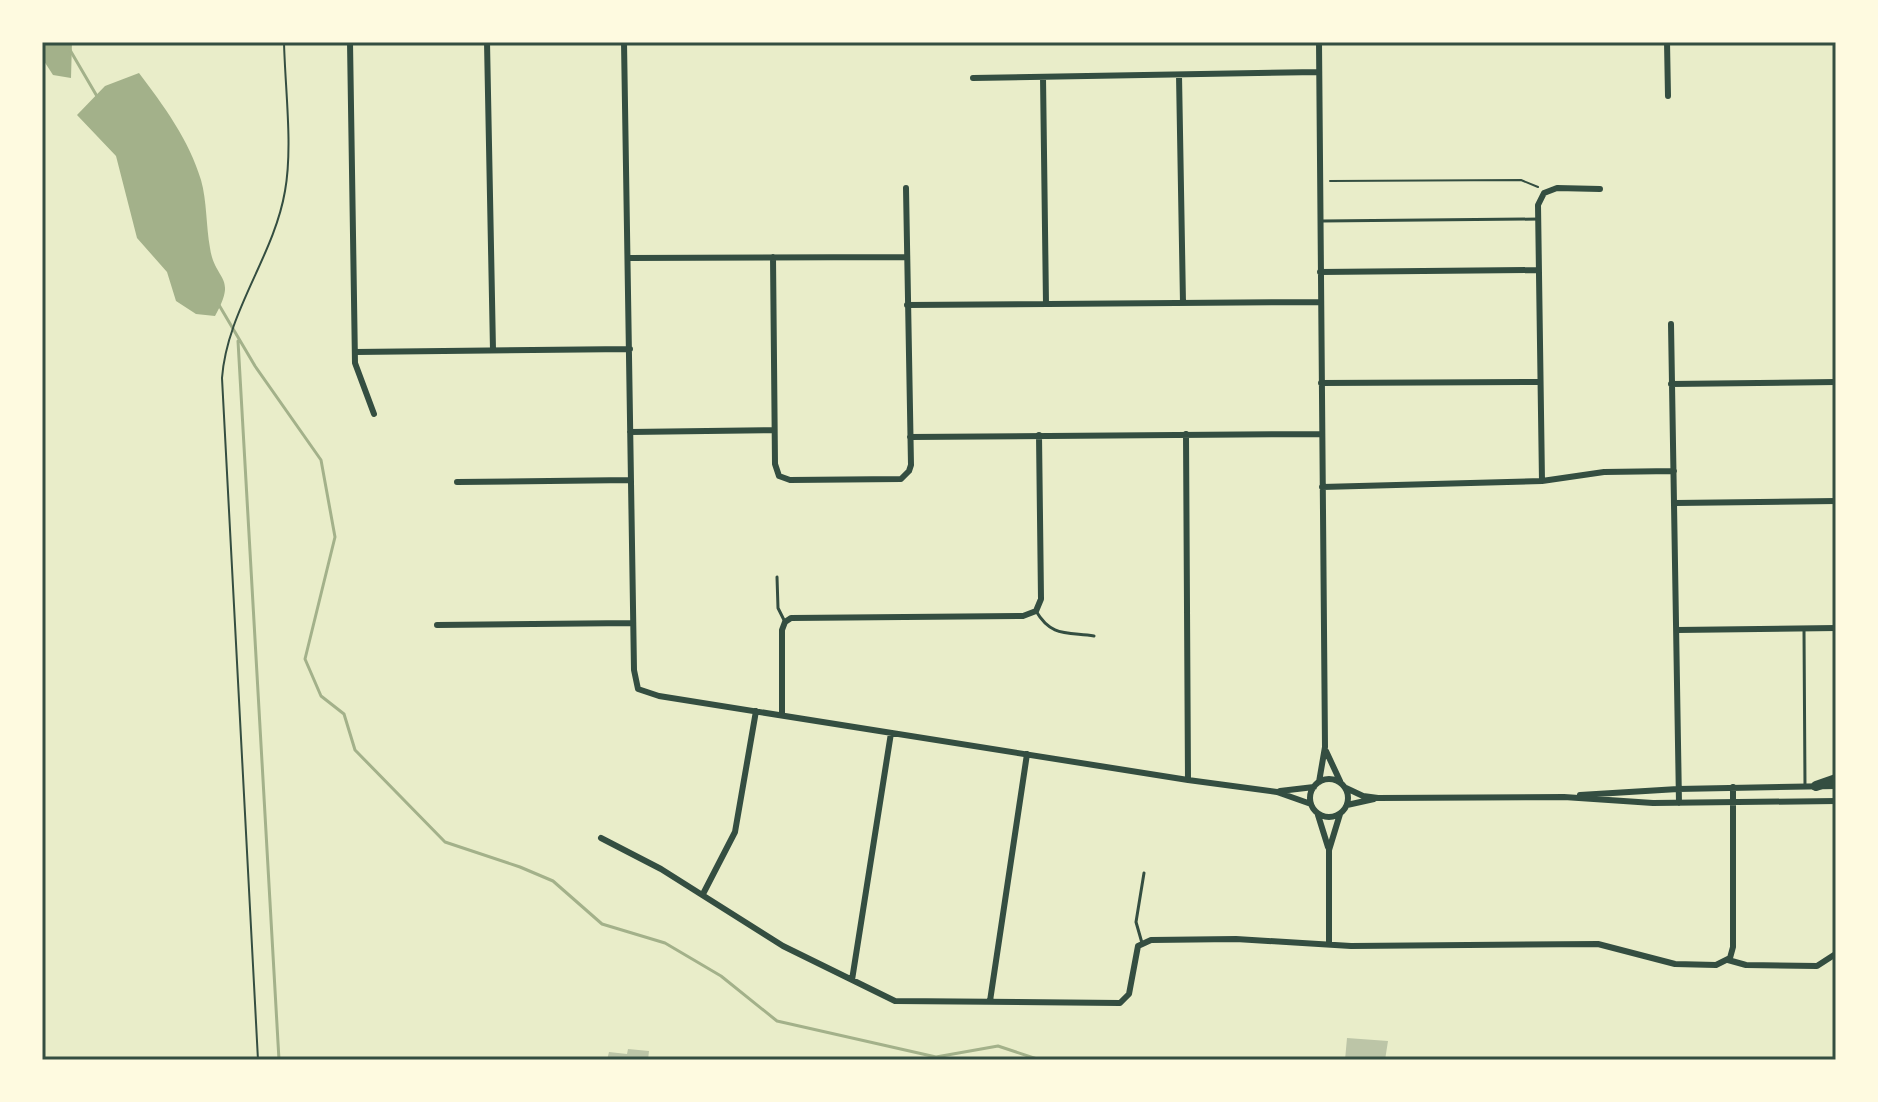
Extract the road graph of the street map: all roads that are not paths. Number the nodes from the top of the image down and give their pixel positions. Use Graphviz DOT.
graph roads {
  1 [pos="350,42"];
  2 [pos="487,42"];
  3 [pos="624,42"];
  4 [pos="1319,42"];
  5 [pos="1667,42"];
  6 [pos="1319,72"];
  7 [pos="1179,75"];
  8 [pos="1043,77"];
  9 [pos="973,78"];
  10 [pos="1668,96"];
  11 [pos="906,188"];
  12 [pos="1600,189"];
  13 [pos="1539,219"];
  14 [pos="1320,221"];
  15 [pos="773,257"];
  16 [pos="906,257"];
  17 [pos="629,258"];
  18 [pos="1539,270"];
  19 [pos="1320,272"];
  20 [pos="1320,302"];
  21 [pos="1183,303"];
  22 [pos="1046,304"];
  23 [pos="907,305"];
  24 [pos="1671,324"];
  25 [pos="630,349"];
  26 [pos="493,350"];
  27 [pos="355,352"];
  28 [pos="1540,382"];
  29 [pos="1836,382"];
  30 [pos="1321,383"];
  31 [pos="1671,384"];
  32 [pos="374,414"];
  33 [pos="774,430"];
  34 [pos="630,432"];
  35 [pos="1186,434"];
  36 [pos="1321,434"];
  37 [pos="1039,435"];
  38 [pos="910,437"];
  39 [pos="1674,471"];
  40 [pos="631,480"];
  41 [pos="1542,481"];
  42 [pos="457,482"];
  43 [pos="1322,487"];
  44 [pos="1836,501"];
  45 [pos="1675,503"];
  46 [pos="777,577"];
  47 [pos="1036,611"];
  48 [pos="785,622"];
  49 [pos="633,623"];
  50 [pos="437,625"];
  51 [pos="1836,628"];
  52 [pos="1804,629"];
  53 [pos="1677,630"];
  54 [pos="1094,636"];
  55 [pos="756,711"];
  56 [pos="782,715"];
  57 [pos="891,733"];
  58 [pos="1325,747"];
  59 [pos="1027,754"];
  60 [pos="1836,779"];
  61 [pos="1188,780"];
  62 [pos="1316,785"];
  63 [pos="1344,786"];
  64 [pos="1810,786"];
  65 [pos="1836,786"];
  66 [pos="1733,787"];
  67 [pos="1678,789"];
  68 [pos="1277,792"];
  69 [pos="1564,797"];
  70 [pos="1378,798"];
  71 [pos="1836,801"];
  72 [pos="1733,802"];
  73 [pos="1679,803"];
  74 [pos="1311,804"];
  75 [pos="1347,805"];
  76 [pos="1318,814"];
  77 [pos="1340,814"];
  78 [pos="601,838"];
  79 [pos="1329,850"];
  80 [pos="1144,873"];
  81 [pos="703,894"];
  82 [pos="1142,943"];
  83 [pos="1329,943"];
  84 [pos="1834,955"];
  85 [pos="1728,960"];
  86 [pos="852,980"];
  87 [pos="990,1001"];
  1 -- 27 [label="street"];
  2 -- 26 [label="street"];
  3 -- 17 [label="street"];
  4 -- 6 [label="street"];
  5 -- 10 [label="street"];
  6 -- 7 [label="street"];
  6 -- 14 [label="street"];
  7 -- 8 [label="street"];
  7 -- 21 [label="street"];
  8 -- 9 [label="street"];
  8 -- 22 [label="street"];
  11 -- 16 [label="street"];
  12 -- 13 [label="street"];
  13 -- 14 [label="lane"];
  13 -- 18 [label="street"];
  14 -- 19 [label="street"];
  15 -- 16 [label="street"];
  15 -- 17 [label="street"];
  15 -- 33 [label="street"];
  16 -- 23 [label="street"];
  17 -- 25 [label="street"];
  18 -- 19 [label="street"];
  18 -- 28 [label="street"];
  19 -- 20 [label="street"];
  20 -- 21 [label="street"];
  20 -- 30 [label="street"];
  21 -- 22 [label="street"];
  22 -- 23 [label="street"];
  23 -- 38 [label="street"];
  24 -- 31 [label="street"];
  25 -- 26 [label="street"];
  25 -- 34 [label="street"];
  26 -- 27 [label="street"];
  27 -- 32 [label="street"];
  28 -- 30 [label="street"];
  28 -- 41 [label="street"];
  29 -- 31 [label="street"];
  30 -- 36 [label="street"];
  31 -- 39 [label="street"];
  33 -- 34 [label="street"];
  33 -- 38 [label="street"];
  34 -- 40 [label="street"];
  35 -- 36 [label="street"];
  35 -- 37 [label="street"];
  35 -- 61 [label="street"];
  36 -- 43 [label="street"];
  37 -- 38 [label="street"];
  37 -- 47 [label="street"];
  39 -- 41 [label="street"];
  39 -- 45 [label="street"];
  40 -- 42 [label="street"];
  40 -- 49 [label="street"];
  41 -- 43 [label="street"];
  43 -- 58 [label="street"];
  44 -- 45 [label="street"];
  45 -- 53 [label="street"];
  46 -- 48 [label="lane"];
  47 -- 48 [label="street"];
  47 -- 54 [label="lane"];
  48 -- 56 [label="street"];
  49 -- 50 [label="street"];
  49 -- 55 [label="street"];
  51 -- 52 [label="street"];
  52 -- 53 [label="street"];
  52 -- 64 [label="lane"];
  53 -- 67 [label="street"];
  55 -- 56 [label="street"];
  55 -- 81 [label="street"];
  56 -- 57 [label="street"];
  57 -- 59 [label="street"];
  57 -- 86 [label="street"];
  58 -- 62 [label="street"];
  58 -- 63 [label="street"];
  59 -- 61 [label="street"];
  59 -- 87 [label="street"];
  60 -- 64 [label="main road"];
  61 -- 68 [label="street"];
  62 -- 63 [label="street"];
  62 -- 68 [label="street"];
  62 -- 74 [label="street"];
  63 -- 70 [label="street"];
  63 -- 75 [label="street"];
  64 -- 65 [label="street"];
  64 -- 66 [label="street"];
  66 -- 67 [label="street"];
  66 -- 72 [label="street"];
  67 -- 69 [label="street"];
  67 -- 73 [label="street"];
  68 -- 74 [label="street"];
  69 -- 70 [label="street"];
  69 -- 73 [label="street"];
  70 -- 75 [label="street"];
  71 -- 72 [label="street"];
  72 -- 73 [label="street"];
  72 -- 85 [label="street"];
  74 -- 76 [label="street"];
  75 -- 77 [label="street"];
  76 -- 77 [label="street"];
  76 -- 79 [label="street"];
  77 -- 79 [label="street"];
  78 -- 81 [label="street"];
  79 -- 83 [label="street"];
  80 -- 82 [label="lane"];
  81 -- 86 [label="street"];
  82 -- 83 [label="street"];
  82 -- 87 [label="street"];
  83 -- 85 [label="street"];
  84 -- 85 [label="street"];
  86 -- 87 [label="street"];
}
